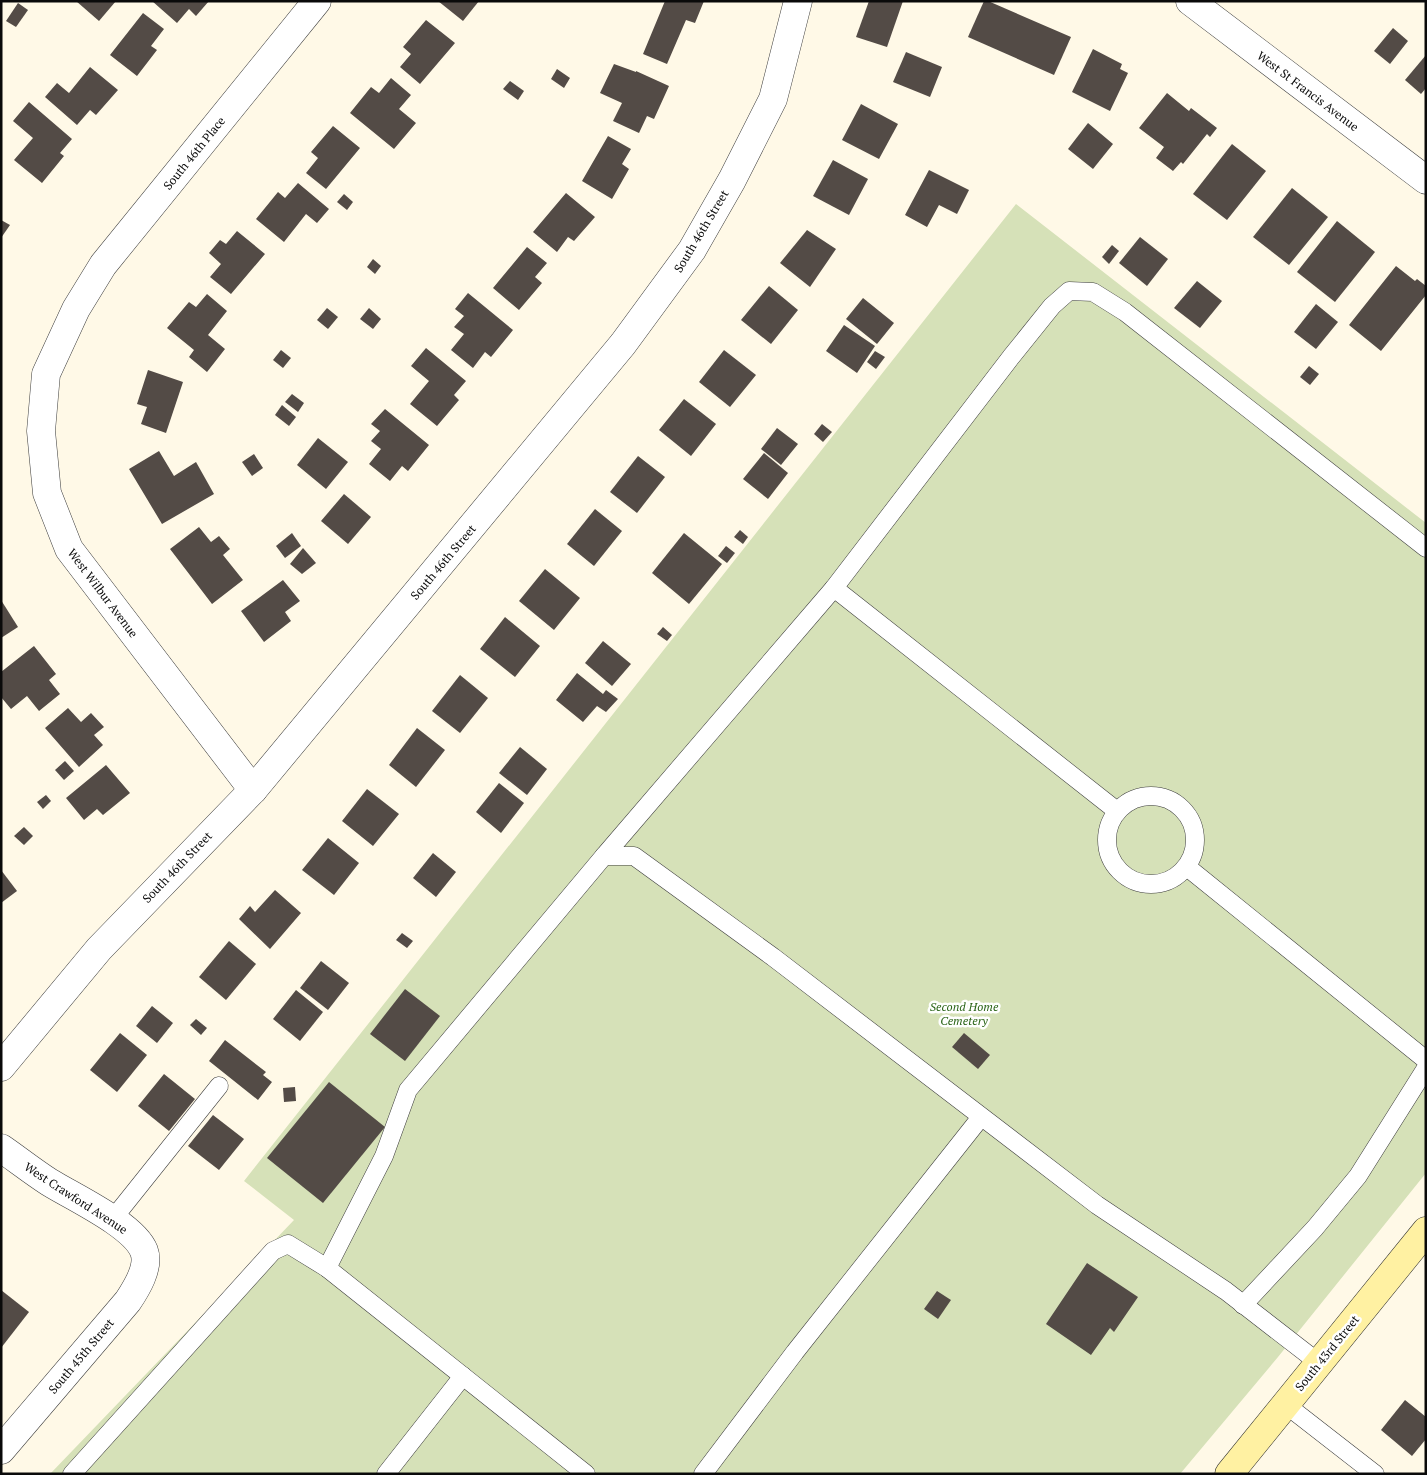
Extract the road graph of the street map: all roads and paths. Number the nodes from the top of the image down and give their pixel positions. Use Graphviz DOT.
graph roads {
  1 [pos="317,1"];
  2 [pos="798,1"];
  3 [pos="1190,1"];
  4 [pos="1426,180"];
  5 [pos="76,309"];
  6 [pos="1426,548"];
  7 [pos="834,588"];
  8 [pos="253,790"];
  9 [pos="1117,811"];
  10 [pos="604,856"];
  11 [pos="1187,867"];
  12 [pos="1426,1060"];
  13 [pos="1,1067"];
  14 [pos="1426,1068"];
  15 [pos="220,1086"];
  16 [pos="981,1117"];
  17 [pos="1,1148"];
  18 [pos="112,1220"];
  19 [pos="1426,1231"];
  20 [pos="145,1253"];
  21 [pos="328,1268"];
  22 [pos="1243,1305"];
  23 [pos="1319,1363"];
  24 [pos="463,1376"];
  25 [pos="1285,1404"];
  26 [pos="1,1450"];
  27 [pos="72,1474"];
  28 [pos="386,1474"];
  29 [pos="586,1474"];
  30 [pos="703,1474"];
  31 [pos="1229,1474"];
  32 [pos="1374,1474"];
  1 -- 5 [label="street, South 46th Place"];
  2 -- 8 [label="street, South 46th Street"];
  3 -- 4 [label="street, West St Francis Avenue"];
  5 -- 8 [label="street, West Wilbur Avenue"];
  6 -- 7 [label="lane"];
  7 -- 9 [label="lane"];
  7 -- 10 [label="lane"];
  8 -- 13 [label="street, South 46th Street"];
  9 -- 11 [label="lane"];
  9 -- 11 [label="lane"];
  10 -- 16 [label="lane"];
  10 -- 21 [label="lane"];
  11 -- 12 [label="lane"];
  14 -- 22 [label="lane"];
  15 -- 18 [label="lane"];
  16 -- 22 [label="lane"];
  16 -- 30 [label="lane"];
  17 -- 18 [label="street, West Crawford Avenue"];
  18 -- 20 [label="street, West Crawford Avenue"];
  19 -- 23 [label="main road, South 43rd Street"];
  20 -- 26 [label="street, South 45th Street"];
  21 -- 24 [label="lane"];
  21 -- 27 [label="lane"];
  22 -- 23 [label="lane"];
  23 -- 25 [label="main road, South 43rd Street"];
  24 -- 28 [label="lane"];
  24 -- 29 [label="lane"];
  25 -- 31 [label="main road, South 43rd Street"];
  25 -- 32 [label="lane"];
}
